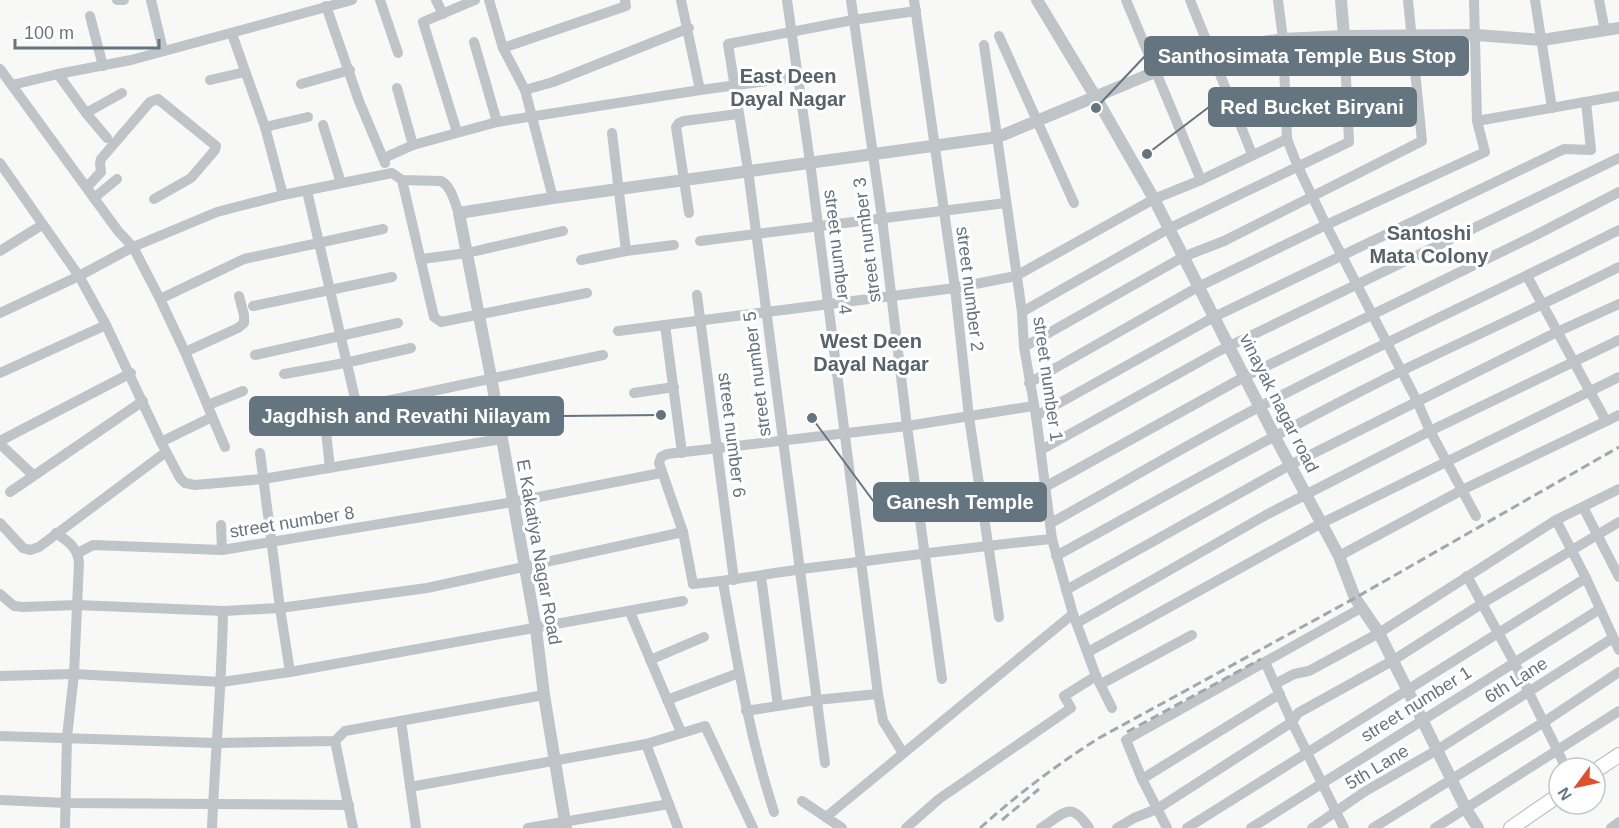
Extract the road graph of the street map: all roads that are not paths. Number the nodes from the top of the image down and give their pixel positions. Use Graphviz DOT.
graph roads {
  1 [pos="117,0"];
  2 [pos="124,0"];
  3 [pos="151,0"];
  4 [pos="352,0"];
  5 [pos="380,0"];
  6 [pos="436,0"];
  7 [pos="475,0"];
  8 [pos="489,0"];
  9 [pos="625,0"];
  10 [pos="681,0"];
  11 [pos="787,0"];
  12 [pos="851,0"];
  13 [pos="1037,0"];
  14 [pos="1126,0"];
  15 [pos="1190,0"];
  16 [pos="1278,0"];
  17 [pos="1341,0"];
  18 [pos="1408,0"];
  19 [pos="1474,0"];
  20 [pos="1535,0"];
  21 [pos="1599,0"];
  22 [pos="915,5"];
  23 [pos="326,6"];
  24 [pos="443,14"];
  25 [pos="90,16"];
  26 [pos="854,20"];
  27 [pos="688,28"];
  28 [pos="1619,28"];
  29 [pos="1605,31"];
  30 [pos="791,32"];
  31 [pos="232,34"];
  32 [pos="1476,35"];
  33 [pos="999,36"];
  34 [pos="1344,36"];
  35 [pos="1411,36"];
  36 [pos="1283,39"];
  37 [pos="1542,40"];
  38 [pos="474,42"];
  39 [pos="984,45"];
  40 [pos="503,48"];
  41 [pos="164,50"];
  42 [pos="398,53"];
  43 [pos="1213,55"];
  44 [pos="103,66"];
  45 [pos="350,70"];
  46 [pos="245,72"];
  47 [pos="1155,72"];
  48 [pos="58,74"];
  49 [pos="797,77"];
  50 [pos="5,78"];
  51 [pos="210,80"];
  52 [pos="302,84"];
  53 [pos="734,87"];
  54 [pos="398,88"];
  55 [pos="525,90"];
  56 [pos="700,90"];
  57 [pos="122,93"];
  58 [pos="1095,96"];
  59 [pos="1619,96"];
  60 [pos="1586,102"];
  61 [pos="1552,108"];
  62 [pos="86,113"];
  63 [pos="738,114"];
  64 [pos="532,115"];
  65 [pos="308,117"];
  66 [pos="1037,121"];
  67 [pos="1478,121"];
  68 [pos="497,122"];
  69 [pos="323,125"];
  70 [pos="265,127"];
  71 [pos="457,132"];
  72 [pos="612,133"];
  73 [pos="998,137"];
  74 [pos="107,138"];
  75 [pos="1287,139"];
  76 [pos="934,144"];
  77 [pos="413,145"];
  78 [pos="873,153"];
  79 [pos="1252,154"];
  80 [pos="384,158"];
  81 [pos="1619,158"];
  82 [pos="810,162"];
  83 [pos="0,163"];
  84 [pos="1298,167"];
  85 [pos="748,171"];
  86 [pos="387,173"];
  87 [pos="117,179"];
  88 [pos="402,180"];
  89 [pos="684,180"];
  90 [pos="1201,180"];
  91 [pos="341,183"];
  92 [pos="87,187"];
  93 [pos="619,189"];
  94 [pos="307,191"];
  95 [pos="1619,192"];
  96 [pos="283,195"];
  97 [pos="1312,196"];
  98 [pos="94,198"];
  99 [pos="553,198"];
  100 [pos="154,199"];
  101 [pos="1154,199"];
  102 [pos="1006,203"];
  103 [pos="1074,203"];
  104 [pos="944,211"];
  105 [pos="459,213"];
  106 [pos="689,213"];
  107 [pos="882,218"];
  108 [pos="42,225"];
  109 [pos="1326,225"];
  110 [pos="817,226"];
  111 [pos="383,229"];
  112 [pos="1168,229"];
  113 [pos="1619,230"];
  114 [pos="563,231"];
  115 [pos="756,235"];
  116 [pos="700,241"];
  117 [pos="317,242"];
  118 [pos="674,245"];
  119 [pos="133,247"];
  120 [pos="0,251"];
  121 [pos="626,251"];
  122 [pos="468,253"];
  123 [pos="1342,255"];
  124 [pos="1183,257"];
  125 [pos="422,259"];
  126 [pos="581,260"];
  127 [pos="1619,267"];
  128 [pos="79,276"];
  129 [pos="1017,276"];
  130 [pos="1527,276"];
  131 [pos="392,277"];
  132 [pos="1357,284"];
  133 [pos="1198,287"];
  134 [pos="955,288"];
  135 [pos="329,290"];
  136 [pos="587,293"];
  137 [pos="697,295"];
  138 [pos="239,296"];
  139 [pos="891,296"];
  140 [pos="160,299"];
  141 [pos="827,304"];
  142 [pos="1619,304"];
  143 [pos="253,306"];
  144 [pos="1543,306"];
  145 [pos="766,312"];
  146 [pos="1022,312"];
  147 [pos="0,313"];
  148 [pos="1372,313"];
  149 [pos="478,315"];
  150 [pos="1214,317"];
  151 [pos="701,320"];
  152 [pos="398,323"];
  153 [pos="106,324"];
  154 [pos="664,324"];
  155 [pos="618,332"];
  156 [pos="1557,332"];
  157 [pos="340,336"];
  158 [pos="1619,340"];
  159 [pos="1386,343"];
  160 [pos="1229,346"];
  161 [pos="411,348"];
  162 [pos="1024,348"];
  163 [pos="185,352"];
  164 [pos="255,355"];
  165 [pos="603,355"];
  166 [pos="1574,361"];
  167 [pos="345,363"];
  168 [pos="1401,371"];
  169 [pos="0,373"];
  170 [pos="131,373"];
  171 [pos="284,374"];
  172 [pos="491,377"];
  173 [pos="1244,377"];
  174 [pos="1619,377"];
  175 [pos="1029,382"];
  176 [pos="674,387"];
  177 [pos="243,391"];
  178 [pos="1590,391"];
  179 [pos="634,393"];
  180 [pos="143,401"];
  181 [pos="1417,401"];
  182 [pos="208,405"];
  183 [pos="1259,406"];
  184 [pos="357,407"];
  185 [pos="1035,411"];
  186 [pos="324,414"];
  187 [pos="1619,415"];
  188 [pos="212,417"];
  189 [pos="969,417"];
  190 [pos="1606,421"];
  191 [pos="268,426"];
  192 [pos="907,426"];
  193 [pos="1430,431"];
  194 [pos="844,434"];
  195 [pos="1275,437"];
  196 [pos="501,439"];
  197 [pos="782,441"];
  198 [pos="0,443"];
  199 [pos="164,447"];
  200 [pos="225,447"];
  201 [pos="717,449"];
  202 [pos="1041,450"];
  203 [pos="260,453"];
  204 [pos="682,453"];
  205 [pos="1447,460"];
  206 [pos="1290,465"];
  207 [pos="330,468"];
  208 [pos="661,472"];
  209 [pos="33,475"];
  210 [pos="263,480"];
  211 [pos="1045,487"];
  212 [pos="1619,489"];
  213 [pos="1462,490"];
  214 [pos="10,492"];
  215 [pos="1306,495"];
  216 [pos="513,502"];
  217 [pos="1583,507"];
  218 [pos="1476,516"];
  219 [pos="1556,520"];
  220 [pos="1619,522"];
  221 [pos="0,523"];
  222 [pos="1051,523"];
  223 [pos="1320,524"];
  224 [pos="221,525"];
  225 [pos="683,532"];
  226 [pos="56,533"];
  227 [pos="1598,535"];
  228 [pos="1052,539"];
  229 [pos="272,542"];
  230 [pos="988,546"];
  231 [pos="1572,549"];
  232 [pos="222,550"];
  233 [pos="78,553"];
  234 [pos="925,554"];
  235 [pos="1056,556"];
  236 [pos="1339,556"];
  237 [pos="1615,557"];
  238 [pos="861,562"];
  239 [pos="524,566"];
  240 [pos="799,570"];
  241 [pos="761,576"];
  242 [pos="1467,576"];
  243 [pos="1619,577"];
  244 [pos="1586,578"];
  245 [pos="729,581"];
  246 [pos="1066,590"];
  247 [pos="0,594"];
  248 [pos="682,601"];
  249 [pos="1483,603"];
  250 [pos="77,605"];
  251 [pos="1361,608"];
  252 [pos="280,609"];
  253 [pos="1600,609"];
  254 [pos="223,611"];
  255 [pos="630,612"];
  256 [pos="999,617"];
  257 [pos="1075,619"];
  258 [pos="536,629"];
  259 [pos="1378,633"];
  260 [pos="1498,633"];
  261 [pos="1192,635"];
  262 [pos="704,637"];
  263 [pos="1614,638"];
  264 [pos="1619,650"];
  265 [pos="1088,652"];
  266 [pos="650,660"];
  267 [pos="1392,661"];
  268 [pos="1265,662"];
  269 [pos="1514,662"];
  270 [pos="290,672"];
  271 [pos="1619,672"];
  272 [pos="739,673"];
  273 [pos="74,674"];
  274 [pos="0,676"];
  275 [pos="942,679"];
  276 [pos="1099,680"];
  277 [pos="222,682"];
  278 [pos="1277,689"];
  279 [pos="1407,689"];
  280 [pos="1528,692"];
  281 [pos="544,694"];
  282 [pos="878,694"];
  283 [pos="667,700"];
  284 [pos="816,700"];
  285 [pos="778,706"];
  286 [pos="1112,708"];
  287 [pos="746,711"];
  288 [pos="1619,711"];
  289 [pos="1422,720"];
  290 [pos="400,721"];
  291 [pos="1292,722"];
  292 [pos="1544,722"];
  293 [pos="681,732"];
  294 [pos="0,736"];
  295 [pos="67,737"];
  296 [pos="335,741"];
  297 [pos="216,743"];
  298 [pos="646,744"];
  299 [pos="1437,750"];
  300 [pos="1556,751"];
  301 [pos="903,753"];
  302 [pos="1307,753"];
  303 [pos="1559,756"];
  304 [pos="555,760"];
  305 [pos="825,763"];
  306 [pos="1142,779"];
  307 [pos="1452,780"];
  308 [pos="1322,783"];
  309 [pos="410,787"];
  310 [pos="0,800"];
  311 [pos="802,801"];
  312 [pos="66,803"];
  313 [pos="1547,803"];
  314 [pos="213,804"];
  315 [pos="669,804"];
  316 [pos="349,805"];
  317 [pos="1157,809"];
  318 [pos="1466,809"];
  319 [pos="774,812"];
  320 [pos="1335,813"];
  321 [pos="826,817"];
  322 [pos="1619,822"];
  323 [pos="565,825"];
  324 [pos="65,828"];
  325 [pos="212,828"];
  326 [pos="354,828"];
  327 [pos="416,828"];
  328 [pos="528,828"];
  329 [pos="678,828"];
  330 [pos="753,828"];
  331 [pos="842,828"];
  332 [pos="906,828"];
  333 [pos="1041,828"];
  334 [pos="1089,828"];
  335 [pos="1117,828"];
  336 [pos="1167,828"];
  337 [pos="1187,828"];
  338 [pos="1251,828"];
  339 [pos="1312,828"];
  340 [pos="1344,828"];
  341 [pos="1373,828"];
  342 [pos="1435,828"];
  343 [pos="1478,828"];
  344 [pos="1511,828"];
  345 [pos="1611,828"];
  1 -- 2 [label="street"];
  3 -- 41 [label="street"];
  4 -- 23 [label="street"];
  5 -- 42 [label="street"];
  6 -- 24 [label="street"];
  7 -- 24 [label="street"];
  8 -- 40 [label="street"];
  9 -- 40 [label="street"];
  10 -- 27 [label="street"];
  11 -- 30 [label="street, street number 4"];
  12 -- 26 [label="street, street number 3"];
  13 -- 58 [label="street, vinayak nagar road"];
  14 -- 47 [label="street"];
  15 -- 43 [label="street"];
  16 -- 36 [label="street"];
  17 -- 34 [label="street"];
  18 -- 35 [label="street"];
  19 -- 32 [label="street"];
  20 -- 37 [label="street"];
  21 -- 29 [label="street"];
  22 -- 26 [label="street"];
  22 -- 76 [label="street, street number 2"];
  23 -- 31 [label="street"];
  23 -- 45 [label="street"];
  24 -- 71 [label="street"];
  25 -- 44 [label="street"];
  26 -- 30 [label="street"];
  26 -- 78 [label="street, street number 3"];
  27 -- 55 [label="street"];
  27 -- 56 [label="street"];
  28 -- 29 [label="street"];
  29 -- 37 [label="street"];
  30 -- 49 [label="street, street number 4"];
  30 -- 53 [label="street, street number 5"];
  31 -- 41 [label="street"];
  31 -- 46 [label="street"];
  32 -- 35 [label="street"];
  32 -- 37 [label="street"];
  32 -- 67 [label="street"];
  33 -- 66 [label="street"];
  34 -- 35 [label="street"];
  34 -- 36 [label="street"];
  34 -- 84 [label="street"];
  35 -- 97 [label="street"];
  36 -- 43 [label="street"];
  36 -- 75 [label="street"];
  37 -- 61 [label="street"];
  38 -- 68 [label="street"];
  39 -- 73 [label="street, street number 1"];
  40 -- 55 [label="street"];
  41 -- 44 [label="street"];
  43 -- 47 [label="street"];
  43 -- 79 [label="street"];
  44 -- 48 [label="street"];
  45 -- 52 [label="street"];
  45 -- 80 [label="street"];
  46 -- 51 [label="street"];
  46 -- 70 [label="street"];
  47 -- 58 [label="street"];
  47 -- 90 [label="street"];
  48 -- 50 [label="street"];
  48 -- 62 [label="street"];
  49 -- 53 [label="street"];
  49 -- 82 [label="street, street number 4"];
  50 -- 92 [label="street"];
  53 -- 56 [label="street"];
  53 -- 63 [label="street, street number 5"];
  54 -- 77 [label="street"];
  55 -- 64 [label="street"];
  56 -- 64 [label="street"];
  57 -- 62 [label="street"];
  58 -- 66 [label="street"];
  58 -- 101 [label="street, vinayak nagar road"];
  59 -- 60 [label="street"];
  60 -- 61 [label="street"];
  60 -- 123 [label="street"];
  61 -- 67 [label="street"];
  62 -- 74 [label="street"];
  63 -- 85 [label="street, street number 5"];
  63 -- 89 [label="street"];
  64 -- 68 [label="street"];
  64 -- 99 [label="street"];
  65 -- 70 [label="street"];
  66 -- 73 [label="street"];
  66 -- 103 [label="street"];
  67 -- 109 [label="street"];
  68 -- 71 [label="street"];
  69 -- 91 [label="street"];
  70 -- 96 [label="street"];
  71 -- 77 [label="street"];
  72 -- 93 [label="street"];
  73 -- 76 [label="street"];
  73 -- 102 [label="street, street number 1"];
  75 -- 79 [label="street"];
  75 -- 84 [label="street"];
  76 -- 78 [label="street"];
  76 -- 104 [label="street, street number 2"];
  77 -- 80 [label="street"];
  78 -- 82 [label="street"];
  78 -- 107 [label="street, street number 3"];
  79 -- 90 [label="street"];
  80 -- 86 [label="street"];
  81 -- 132 [label="street"];
  82 -- 85 [label="street"];
  82 -- 110 [label="street, street number 4"];
  83 -- 108 [label="street"];
  84 -- 97 [label="street"];
  84 -- 112 [label="street"];
  85 -- 89 [label="street"];
  85 -- 115 [label="street, street number 5"];
  86 -- 88 [label="street"];
  86 -- 91 [label="street"];
  87 -- 98 [label="street"];
  88 -- 105 [label="street"];
  88 -- 125 [label="street"];
  89 -- 93 [label="street"];
  89 -- 106 [label="street"];
  90 -- 101 [label="street"];
  91 -- 94 [label="street"];
  92 -- 98 [label="street"];
  92 -- 100 [label="street"];
  93 -- 99 [label="street"];
  93 -- 121 [label="street"];
  94 -- 96 [label="street"];
  94 -- 117 [label="street"];
  95 -- 148 [label="street"];
  96 -- 119 [label="street"];
  97 -- 109 [label="street"];
  97 -- 124 [label="street"];
  98 -- 119 [label="street"];
  99 -- 105 [label="street"];
  101 -- 112 [label="street, vinayak nagar road"];
  101 -- 129 [label="street"];
  102 -- 104 [label="street"];
  102 -- 129 [label="street, street number 1"];
  104 -- 107 [label="street"];
  104 -- 134 [label="street, street number 2"];
  105 -- 122 [label="street, E Kakatiya Nagar Road"];
  107 -- 110 [label="street"];
  107 -- 139 [label="street, street number 3"];
  108 -- 120 [label="street"];
  108 -- 128 [label="street"];
  109 -- 123 [label="street"];
  109 -- 133 [label="street"];
  110 -- 115 [label="street"];
  110 -- 141 [label="street, street number 4"];
  111 -- 117 [label="street"];
  112 -- 124 [label="street, vinayak nagar road"];
  112 -- 146 [label="street"];
  113 -- 130 [label="street"];
  114 -- 122 [label="street"];
  115 -- 116 [label="street"];
  115 -- 145 [label="street, street number 5"];
  117 -- 135 [label="street"];
  117 -- 140 [label="street"];
  118 -- 121 [label="street"];
  119 -- 128 [label="street"];
  119 -- 140 [label="street"];
  121 -- 126 [label="street"];
  122 -- 125 [label="street"];
  122 -- 149 [label="street, E Kakatiya Nagar Road"];
  123 -- 132 [label="street"];
  123 -- 150 [label="street"];
  124 -- 133 [label="street, vinayak nagar road"];
  124 -- 162 [label="street"];
  125 -- 149 [label="street"];
  127 -- 144 [label="street"];
  128 -- 147 [label="street"];
  128 -- 153 [label="street"];
  129 -- 134 [label="street"];
  129 -- 146 [label="street, street number 1"];
  130 -- 144 [label="street"];
  130 -- 159 [label="street"];
  131 -- 135 [label="street"];
  132 -- 148 [label="street"];
  132 -- 160 [label="street"];
  133 -- 150 [label="street, vinayak nagar road"];
  133 -- 175 [label="street"];
  134 -- 139 [label="street"];
  134 -- 189 [label="street, street number 2"];
  135 -- 143 [label="street"];
  135 -- 157 [label="street"];
  136 -- 149 [label="street"];
  137 -- 151 [label="street, street number 6"];
  138 -- 163 [label="street"];
  139 -- 141 [label="street"];
  139 -- 192 [label="street, street number 3"];
  140 -- 163 [label="street"];
  141 -- 145 [label="street"];
  141 -- 194 [label="street, street number 4"];
  142 -- 156 [label="street"];
  144 -- 156 [label="street"];
  144 -- 168 [label="street"];
  145 -- 151 [label="street"];
  145 -- 197 [label="street, street number 5"];
  146 -- 162 [label="street, street number 1"];
  148 -- 159 [label="street"];
  148 -- 173 [label="street"];
  149 -- 172 [label="street, E Kakatiya Nagar Road"];
  150 -- 160 [label="street, vinayak nagar road"];
  150 -- 185 [label="street"];
  151 -- 154 [label="street"];
  151 -- 201 [label="street, street number 6"];
  152 -- 157 [label="street"];
  153 -- 169 [label="street"];
  153 -- 170 [label="street"];
  154 -- 155 [label="street"];
  154 -- 176 [label="street"];
  156 -- 166 [label="street"];
  156 -- 181 [label="street"];
  157 -- 164 [label="street"];
  157 -- 167 [label="street"];
  158 -- 166 [label="street"];
  159 -- 168 [label="street"];
  159 -- 183 [label="street"];
  160 -- 173 [label="street, vinayak nagar road"];
  160 -- 202 [label="street"];
  161 -- 167 [label="street"];
  162 -- 175 [label="street, street number 1"];
  163 -- 182 [label="street"];
  165 -- 172 [label="street"];
  166 -- 178 [label="street"];
  166 -- 193 [label="street"];
  167 -- 171 [label="street"];
  167 -- 184 [label="street"];
  168 -- 181 [label="street"];
  168 -- 195 [label="street"];
  170 -- 180 [label="street"];
  170 -- 198 [label="street"];
  172 -- 184 [label="street"];
  172 -- 196 [label="street, E Kakatiya Nagar Road"];
  173 -- 183 [label="street, vinayak nagar road"];
  173 -- 211 [label="street"];
  174 -- 178 [label="street"];
  175 -- 185 [label="street, street number 1"];
  176 -- 179 [label="street"];
  176 -- 204 [label="street"];
  177 -- 182 [label="street"];
  178 -- 190 [label="street"];
  178 -- 205 [label="street"];
  180 -- 199 [label="street"];
  180 -- 209 [label="street"];
  181 -- 193 [label="street"];
  181 -- 206 [label="street"];
  182 -- 188 [label="street"];
  183 -- 195 [label="street, vinayak nagar road"];
  183 -- 222 [label="street"];
  184 -- 186 [label="street"];
  185 -- 189 [label="street"];
  185 -- 202 [label="street, street number 1"];
  186 -- 191 [label="street"];
  186 -- 207 [label="street"];
  187 -- 190 [label="street"];
  188 -- 199 [label="street"];
  188 -- 200 [label="street"];
  189 -- 192 [label="street"];
  189 -- 230 [label="street, street number 2"];
  190 -- 213 [label="street"];
  192 -- 194 [label="street"];
  192 -- 234 [label="street, street number 3"];
  193 -- 205 [label="street"];
  193 -- 215 [label="street"];
  194 -- 197 [label="street"];
  194 -- 238 [label="street, street number 4"];
  195 -- 206 [label="street, vinayak nagar road"];
  195 -- 235 [label="street"];
  196 -- 207 [label="street"];
  196 -- 216 [label="street, E Kakatiya Nagar Road"];
  197 -- 201 [label="street"];
  197 -- 240 [label="street, street number 5"];
  198 -- 209 [label="street"];
  199 -- 210 [label="street"];
  199 -- 226 [label="street"];
  201 -- 204 [label="street"];
  201 -- 245 [label="street, street number 6"];
  202 -- 211 [label="street, street number 1"];
  203 -- 210 [label="street"];
  204 -- 208 [label="street"];
  205 -- 213 [label="street"];
  205 -- 223 [label="street"];
  206 -- 215 [label="street, vinayak nagar road"];
  206 -- 246 [label="street"];
  207 -- 210 [label="street"];
  208 -- 216 [label="street, street number 8"];
  208 -- 225 [label="street"];
  209 -- 214 [label="street"];
  210 -- 229 [label="street"];
  211 -- 222 [label="street, street number 1"];
  212 -- 217 [label="street"];
  213 -- 218 [label="street"];
  213 -- 236 [label="street"];
  215 -- 223 [label="street, vinayak nagar road"];
  215 -- 257 [label="street"];
  216 -- 229 [label="street, street number 8"];
  216 -- 239 [label="street, E Kakatiya Nagar Road"];
  217 -- 219 [label="street"];
  217 -- 227 [label="street"];
  219 -- 231 [label="street"];
  219 -- 242 [label="street"];
  220 -- 227 [label="street"];
  221 -- 226 [label="street"];
  222 -- 228 [label="street, street number 1"];
  223 -- 236 [label="street, vinayak nagar road"];
  223 -- 265 [label="street"];
  224 -- 232 [label="street"];
  225 -- 239 [label="street"];
  225 -- 245 [label="street"];
  226 -- 233 [label="street"];
  227 -- 231 [label="street"];
  227 -- 237 [label="street"];
  228 -- 230 [label="street"];
  228 -- 235 [label="street, street number 1"];
  229 -- 232 [label="street, street number 8"];
  229 -- 252 [label="street"];
  230 -- 234 [label="street"];
  230 -- 256 [label="street, street number 2"];
  231 -- 244 [label="street"];
  231 -- 249 [label="street"];
  232 -- 233 [label="street, street number 8"];
  233 -- 250 [label="street"];
  234 -- 238 [label="street"];
  234 -- 275 [label="street, street number 3"];
  235 -- 246 [label="street, street number 1"];
  236 -- 251 [label="street, vinayak nagar road"];
  237 -- 243 [label="street"];
  238 -- 240 [label="street"];
  238 -- 282 [label="street, street number 4"];
  239 -- 252 [label="street"];
  239 -- 258 [label="street, E Kakatiya Nagar Road"];
  240 -- 241 [label="street"];
  240 -- 284 [label="street, street number 5"];
  241 -- 245 [label="street"];
  241 -- 285 [label="street"];
  242 -- 249 [label="street"];
  242 -- 259 [label="street"];
  244 -- 253 [label="street"];
  244 -- 260 [label="street"];
  245 -- 272 [label="street, street number 6"];
  246 -- 257 [label="street, street number 1"];
  247 -- 250 [label="street"];
  248 -- 255 [label="street"];
  249 -- 260 [label="street"];
  249 -- 267 [label="street"];
  250 -- 254 [label="street"];
  250 -- 273 [label="street"];
  251 -- 259 [label="street, vinayak nagar road"];
  251 -- 268 [label="street"];
  252 -- 254 [label="street"];
  252 -- 270 [label="street"];
  253 -- 263 [label="street"];
  253 -- 269 [label="street, street number 1"];
  254 -- 277 [label="street"];
  255 -- 258 [label="street"];
  255 -- 266 [label="street"];
  257 -- 265 [label="street, street number 1"];
  257 -- 301 [label="street"];
  258 -- 270 [label="street"];
  258 -- 281 [label="street, E Kakatiya Nagar Road"];
  259 -- 267 [label="street, vinayak nagar road"];
  259 -- 278 [label="street"];
  260 -- 269 [label="street"];
  260 -- 279 [label="street"];
  261 -- 276 [label="street"];
  262 -- 266 [label="street"];
  263 -- 264 [label="street"];
  263 -- 280 [label="street, 6th Lane"];
  265 -- 276 [label="street, street number 1"];
  266 -- 283 [label="street"];
  267 -- 279 [label="street, vinayak nagar road"];
  267 -- 291 [label="street"];
  268 -- 278 [label="street"];
  268 -- 306 [label="street"];
  269 -- 280 [label="street"];
  269 -- 289 [label="street, street number 1"];
  270 -- 277 [label="street"];
  271 -- 292 [label="street"];
  272 -- 283 [label="street"];
  272 -- 287 [label="street, street number 6"];
  273 -- 274 [label="street"];
  273 -- 277 [label="street"];
  273 -- 295 [label="street"];
  276 -- 286 [label="street, street number 1"];
  276 -- 332 [label="street"];
  277 -- 297 [label="street"];
  278 -- 291 [label="street"];
  278 -- 306 [label="street"];
  279 -- 289 [label="street, vinayak nagar road"];
  279 -- 302 [label="street"];
  280 -- 292 [label="street"];
  280 -- 299 [label="street, 6th Lane"];
  281 -- 290 [label="street"];
  281 -- 304 [label="street, E Kakatiya Nagar Road"];
  282 -- 284 [label="street"];
  282 -- 301 [label="street, street number 4"];
  283 -- 293 [label="street"];
  284 -- 285 [label="street"];
  284 -- 305 [label="street, street number 5"];
  285 -- 287 [label="street"];
  287 -- 319 [label="street, street number 6"];
  288 -- 300 [label="street"];
  289 -- 299 [label="street, vinayak nagar road"];
  289 -- 308 [label="street, street number 1"];
  290 -- 296 [label="street"];
  290 -- 309 [label="street"];
  291 -- 302 [label="street"];
  291 -- 317 [label="street"];
  292 -- 300 [label="street"];
  292 -- 307 [label="street"];
  293 -- 298 [label="street"];
  293 -- 330 [label="street"];
  294 -- 295 [label="street"];
  295 -- 297 [label="street"];
  295 -- 312 [label="street"];
  296 -- 297 [label="street"];
  296 -- 316 [label="street"];
  297 -- 314 [label="street"];
  298 -- 304 [label="street"];
  298 -- 315 [label="street"];
  299 -- 307 [label="street, vinayak nagar road"];
  299 -- 320 [label="street, 5th Lane"];
  300 -- 303 [label="street"];
  300 -- 318 [label="street"];
  301 -- 321 [label="street"];
  302 -- 308 [label="street"];
  302 -- 337 [label="street"];
  304 -- 309 [label="street"];
  304 -- 323 [label="street, E Kakatiya Nagar Road"];
  306 -- 317 [label="street"];
  307 -- 318 [label="street, vinayak nagar road"];
  307 -- 341 [label="street"];
  308 -- 320 [label="street"];
  308 -- 338 [label="street, street number 1"];
  309 -- 327 [label="street"];
  310 -- 312 [label="street"];
  311 -- 321 [label="street"];
  312 -- 314 [label="street"];
  312 -- 324 [label="street"];
  313 -- 344 [label="main road"];
  314 -- 316 [label="street"];
  314 -- 325 [label="street"];
  315 -- 323 [label="street"];
  315 -- 329 [label="street"];
  316 -- 326 [label="street"];
  317 -- 335 [label="street"];
  317 -- 336 [label="street"];
  318 -- 342 [label="street"];
  318 -- 343 [label="street, vinayak nagar road"];
  320 -- 339 [label="street, 5th Lane"];
  320 -- 340 [label="street"];
  321 -- 331 [label="street"];
  322 -- 345 [label="street"];
  323 -- 328 [label="street"];
  333 -- 334 [label="street"];
}
